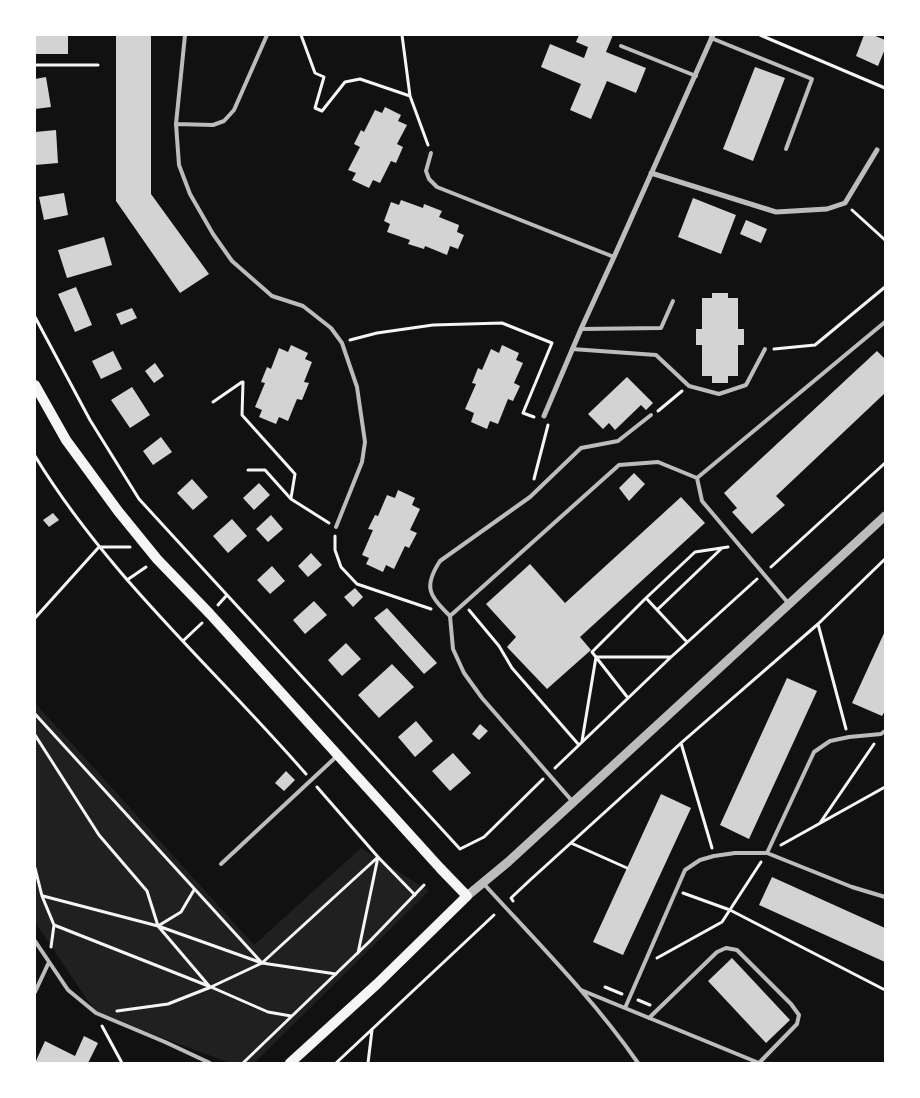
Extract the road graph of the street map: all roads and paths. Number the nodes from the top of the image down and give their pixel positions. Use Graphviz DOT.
graph roads {
  1 [pos="185,35"];
  2 [pos="267,35"];
  3 [pos="301,35"];
  4 [pos="402,35"];
  5 [pos="760,35"];
  6 [pos="712,37"];
  7 [pos="621,46"];
  8 [pos="35,65"];
  9 [pos="98,65"];
  10 [pos="696,76"];
  11 [pos="885,88"];
  12 [pos="410,96"];
  13 [pos="176,124"];
  14 [pos="786,149"];
  15 [pos="877,150"];
  16 [pos="432,153"];
  17 [pos="651,173"];
  18 [pos="845,203"];
  19 [pos="885,240"];
  20 [pos="614,257"];
  21 [pos="885,287"];
  22 [pos="673,301"];
  23 [pos="35,317"];
  24 [pos="885,322"];
  25 [pos="581,329"];
  26 [pos="342,343"];
  27 [pos="572,349"];
  28 [pos="765,350"];
  29 [pos="35,385"];
  30 [pos="689,386"];
  31 [pos="213,402"];
  32 [pos="651,415"];
  33 [pos="536,418"];
  34 [pos="544,418"];
  35 [pos="35,456"];
  36 [pos="885,463"];
  37 [pos="536,468"];
  38 [pos="248,470"];
  39 [pos="697,478"];
  40 [pos="290,499"];
  41 [pos="885,516"];
  42 [pos="336,527"];
  43 [pos="738,545"];
  44 [pos="99,547"];
  45 [pos="147,547"];
  46 [pos="722,548"];
  47 [pos="157,559"];
  48 [pos="885,559"];
  49 [pos="764,573"];
  50 [pos="127,580"];
  51 [pos="226,595"];
  52 [pos="646,598"];
  53 [pos="464,604"];
  54 [pos="789,604"];
  55 [pos="218,605"];
  56 [pos="657,610"];
  57 [pos="450,616"];
  58 [pos="35,618"];
  59 [pos="202,623"];
  60 [pos="818,624"];
  61 [pos="184,640"];
  62 [pos="687,642"];
  63 [pos="596,657"];
  64 [pos="671,657"];
  65 [pos="628,698"];
  66 [pos="35,714"];
  67 [pos="883,733"];
  68 [pos="35,734"];
  69 [pos="849,737"];
  70 [pos="582,742"];
  71 [pos="681,743"];
  72 [pos="579,745"];
  73 [pos="337,756"];
  74 [pos="549,773"];
  75 [pos="311,780"];
  76 [pos="885,787"];
  77 [pos="574,802"];
  78 [pos="819,824"];
  79 [pos="571,843"];
  80 [pos="767,853"];
  81 [pos="714,856"];
  82 [pos="378,857"];
  83 [pos="221,864"];
  84 [pos="35,868"];
  85 [pos="627,868"];
  86 [pos="482,883"];
  87 [pos="424,885"];
  88 [pos="194,890"];
  89 [pos="676,890"];
  90 [pos="415,895"];
  91 [pos="42,896"];
  92 [pos="467,896"];
  93 [pos="885,897"];
  94 [pos="511,898"];
  95 [pos="730,910"];
  96 [pos="494,914"];
  97 [pos="54,925"];
  98 [pos="158,926"];
  99 [pos="35,941"];
  100 [pos="358,953"];
  101 [pos="49,962"];
  102 [pos="262,963"];
  103 [pos="644,966"];
  104 [pos="336,974"];
  105 [pos="211,988"];
  106 [pos="579,989"];
  107 [pos="885,990"];
  108 [pos="35,992"];
  109 [pos="626,1008"];
  110 [pos="96,1014"];
  111 [pos="290,1016"];
  112 [pos="649,1018"];
  113 [pos="372,1029"];
  114 [pos="122,1063"];
  115 [pos="210,1063"];
  116 [pos="243,1063"];
  117 [pos="290,1063"];
  118 [pos="336,1063"];
  119 [pos="368,1063"];
  120 [pos="638,1063"];
  121 [pos="759,1063"];
  1 -- 13 [label="lane"];
  2 -- 13 [label="lane"];
  3 -- 12 [label="path"];
  4 -- 12 [label="path"];
  5 -- 11 [label="path"];
  6 -- 10 [label="street"];
  6 -- 14 [label="lane"];
  7 -- 10 [label="lane"];
  8 -- 9 [label="path"];
  10 -- 17 [label="street"];
  12 -- 16 [label="path"];
  13 -- 26 [label="lane"];
  15 -- 18 [label="street"];
  16 -- 20 [label="lane"];
  17 -- 18 [label="street"];
  17 -- 20 [label="street"];
  18 -- 19 [label="path"];
  20 -- 25 [label="street"];
  21 -- 28 [label="path"];
  22 -- 25 [label="lane"];
  23 -- 51 [label="path"];
  24 -- 39 [label="lane"];
  25 -- 27 [label="street"];
  26 -- 33 [label="path"];
  26 -- 42 [label="lane"];
  27 -- 30 [label="lane"];
  27 -- 34 [label="street"];
  28 -- 30 [label="lane"];
  29 -- 45 [label="main road"];
  30 -- 32 [label="path"];
  31 -- 40 [label="path"];
  32 -- 57 [label="lane"];
  34 -- 37 [label="path"];
  35 -- 44 [label="path"];
  36 -- 49 [label="path"];
  38 -- 40 [label="path"];
  39 -- 43 [label="lane"];
  39 -- 53 [label="lane"];
  40 -- 42 [label="path"];
  41 -- 54 [label="street"];
  42 -- 57 [label="path"];
  43 -- 46 [label="path"];
  43 -- 49 [label="lane"];
  44 -- 45 [label="path"];
  44 -- 50 [label="path"];
  44 -- 58 [label="path"];
  45 -- 47 [label="main road"];
  46 -- 52 [label="path"];
  46 -- 56 [label="path"];
  47 -- 50 [label="path"];
  47 -- 73 [label="main road"];
  48 -- 60 [label="path"];
  49 -- 54 [label="lane"];
  49 -- 62 [label="path"];
  50 -- 61 [label="path"];
  51 -- 55 [label="path"];
  51 -- 74 [label="path"];
  52 -- 56 [label="path"];
  52 -- 63 [label="path"];
  53 -- 57 [label="lane"];
  53 -- 72 [label="path"];
  54 -- 77 [label="street"];
  56 -- 62 [label="path"];
  57 -- 74 [label="lane"];
  59 -- 61 [label="path"];
  60 -- 69 [label="path"];
  60 -- 71 [label="path"];
  61 -- 75 [label="path"];
  62 -- 64 [label="path"];
  63 -- 64 [label="path"];
  63 -- 65 [label="path"];
  63 -- 70 [label="path"];
  64 -- 65 [label="path"];
  65 -- 70 [label="path"];
  66 -- 88 [label="path"];
  67 -- 69 [label="lane"];
  67 -- 78 [label="path"];
  68 -- 98 [label="path"];
  69 -- 80 [label="lane"];
  70 -- 72 [label="path"];
  71 -- 79 [label="path"];
  71 -- 81 [label="path"];
  72 -- 74 [label="path"];
  73 -- 75 [label="lane"];
  73 -- 92 [label="main road"];
  74 -- 77 [label="lane"];
  75 -- 82 [label="path"];
  75 -- 83 [label="lane"];
  76 -- 78 [label="path"];
  77 -- 86 [label="street"];
  78 -- 80 [label="path"];
  79 -- 85 [label="path"];
  79 -- 94 [label="path"];
  80 -- 81 [label="lane"];
  80 -- 93 [label="lane"];
  80 -- 95 [label="path"];
  81 -- 89 [label="lane"];
  82 -- 90 [label="path"];
  82 -- 100 [label="path"];
  82 -- 102 [label="path"];
  84 -- 91 [label="path"];
  86 -- 92 [label="street"];
  86 -- 106 [label="lane"];
  87 -- 90 [label="path"];
  88 -- 98 [label="path"];
  88 -- 102 [label="path"];
  89 -- 95 [label="path"];
  89 -- 103 [label="lane"];
  90 -- 100 [label="path"];
  91 -- 97 [label="path"];
  91 -- 98 [label="path"];
  92 -- 117 [label="main road"];
  95 -- 103 [label="path"];
  95 -- 107 [label="path"];
  96 -- 113 [label="path"];
  97 -- 101 [label="path"];
  97 -- 105 [label="path"];
  98 -- 102 [label="path"];
  98 -- 105 [label="path"];
  99 -- 101 [label="lane"];
  100 -- 104 [label="path"];
  101 -- 108 [label="lane"];
  101 -- 110 [label="lane"];
  102 -- 104 [label="path"];
  102 -- 105 [label="path"];
  103 -- 109 [label="lane"];
  104 -- 111 [label="path"];
  105 -- 110 [label="path"];
  105 -- 111 [label="path"];
  106 -- 109 [label="lane"];
  106 -- 120 [label="lane"];
  109 -- 112 [label="lane"];
  110 -- 114 [label="path"];
  110 -- 115 [label="lane"];
  111 -- 116 [label="path"];
  112 -- 121 [label="lane"];
  112 -- 121 [label="lane"];
  113 -- 118 [label="path"];
  113 -- 119 [label="path"];
}
